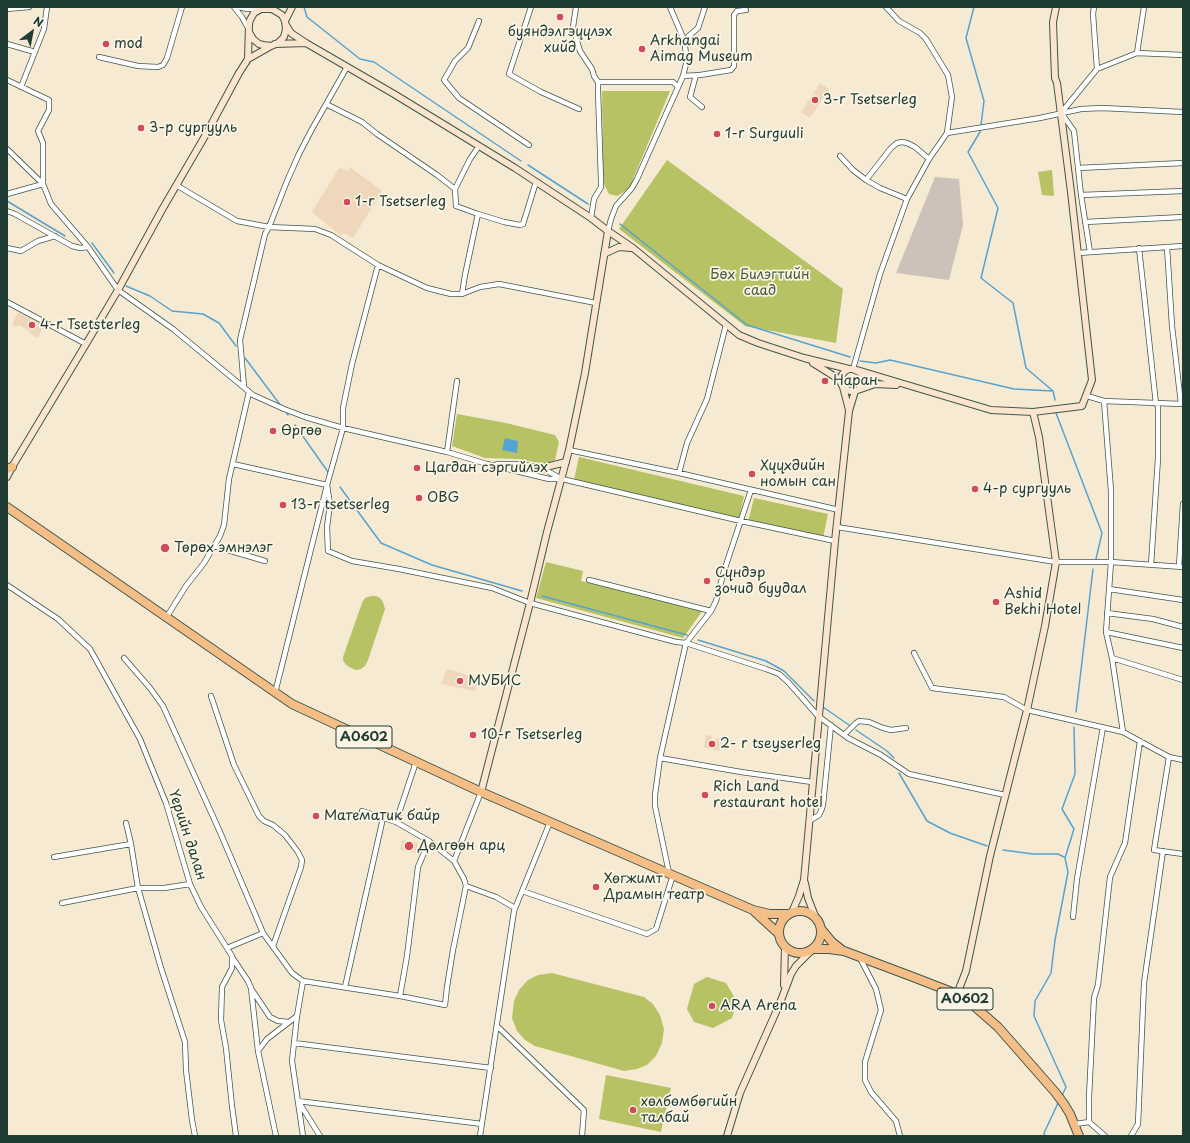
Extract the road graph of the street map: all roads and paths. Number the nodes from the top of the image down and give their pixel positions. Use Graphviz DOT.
graph roads {
  1 [pos="29,7"];
  2 [pos="47,7"];
  3 [pos="182,7"];
  4 [pos="234,7"];
  5 [pos="238,7"];
  6 [pos="281,7"];
  7 [pos="292,7"];
  8 [pos="531,7"];
  9 [pos="576,7"];
  10 [pos="670,7"];
  11 [pos="705,7"];
  12 [pos="886,7"];
  13 [pos="1056,7"];
  14 [pos="1094,7"];
  15 [pos="1144,7"];
  16 [pos="7,9"];
  17 [pos="261,9"];
  18 [pos="272,9"];
  19 [pos="746,10"];
  20 [pos="479,21"];
  21 [pos="286,23"];
  22 [pos="249,30"];
  23 [pos="684,40"];
  24 [pos="306,43"];
  25 [pos="7,44"];
  26 [pos="273,45"];
  27 [pos="35,52"];
  28 [pos="1137,53"];
  29 [pos="1183,56"];
  30 [pos="99,57"];
  31 [pos="248,59"];
  32 [pos="347,67"];
  33 [pos="1098,69"];
  34 [pos="696,75"];
  35 [pos="683,76"];
  36 [pos="7,80"];
  37 [pos="598,82"];
  38 [pos="677,86"];
  39 [pos="21,87"];
  40 [pos="326,104"];
  41 [pos="702,106"];
  42 [pos="579,109"];
  43 [pos="1183,112"];
  44 [pos="1061,113"];
  45 [pos="947,133"];
  46 [pos="528,145"];
  47 [pos="478,146"];
  48 [pos="7,149"];
  49 [pos="840,156"];
  50 [pos="929,159"];
  51 [pos="1183,163"];
  52 [pos="1078,168"];
  53 [pos="866,180"];
  54 [pos="536,182"];
  55 [pos="43,184"];
  56 [pos="176,185"];
  57 [pos="455,189"];
  58 [pos="1183,191"];
  59 [pos="7,194"];
  60 [pos="1081,195"];
  61 [pos="907,199"];
  62 [pos="7,211"];
  63 [pos="478,214"];
  64 [pos="1183,217"];
  65 [pos="591,218"];
  66 [pos="1085,222"];
  67 [pos="269,227"];
  68 [pos="608,231"];
  69 [pos="55,236"];
  70 [pos="88,246"];
  71 [pos="1183,246"];
  72 [pos="1167,247"];
  73 [pos="7,248"];
  74 [pos="633,248"];
  75 [pos="1139,248"];
  76 [pos="1090,252"];
  77 [pos="1078,253"];
  78 [pos="604,254"];
  79 [pos="378,265"];
  80 [pos="118,290"];
  81 [pos="462,294"];
  82 [pos="7,302"];
  83 [pos="596,303"];
  84 [pos="726,325"];
  85 [pos="86,344"];
  86 [pos="804,358"];
  87 [pos="853,369"];
  88 [pos="457,381"];
  89 [pos="842,385"];
  90 [pos="904,385"];
  91 [pos="244,387"];
  92 [pos="857,390"];
  93 [pos="249,392"];
  94 [pos="1087,396"];
  95 [pos="1104,402"];
  96 [pos="1157,404"];
  97 [pos="1182,404"];
  98 [pos="849,411"];
  99 [pos="1033,412"];
  100 [pos="343,428"];
  101 [pos="569,450"];
  102 [pos="447,452"];
  103 [pos="566,462"];
  104 [pos="232,464"];
  105 [pos="487,464"];
  106 [pos="9,468"];
  107 [pos="542,468"];
  108 [pos="679,473"];
  109 [pos="7,477"];
  110 [pos="562,479"];
  111 [pos="328,484"];
  112 [pos="751,490"];
  113 [pos="1183,504"];
  114 [pos="7,507"];
  115 [pos="839,510"];
  116 [pos="741,521"];
  117 [pos="837,526"];
  118 [pos="835,541"];
  119 [pos="214,546"];
  120 [pos="265,561"];
  121 [pos="1056,562"];
  122 [pos="1111,562"];
  123 [pos="1151,565"];
  124 [pos="1181,566"];
  125 [pos="589,580"];
  126 [pos="7,585"];
  127 [pos="1109,589"];
  128 [pos="1183,600"];
  129 [pos="530,603"];
  130 [pos="711,611"];
  131 [pos="1107,613"];
  132 [pos="166,618"];
  133 [pos="1183,626"];
  134 [pos="1106,632"];
  135 [pos="686,643"];
  136 [pos="1183,648"];
  137 [pos="914,653"];
  138 [pos="124,658"];
  139 [pos="1112,658"];
  140 [pos="1183,680"];
  141 [pos="275,693"];
  142 [pos="211,696"];
  143 [pos="1027,710"];
  144 [pos="818,716"];
  145 [pos="831,725"];
  146 [pos="1103,727"];
  147 [pos="906,728"];
  148 [pos="1123,732"];
  149 [pos="844,735"];
  150 [pos="1140,740"];
  151 [pos="1170,757"];
  152 [pos="660,758"];
  153 [pos="1183,760"];
  154 [pos="416,762"];
  155 [pos="812,782"];
  156 [pos="481,792"];
  157 [pos="1005,795"];
  158 [pos="362,811"];
  159 [pos="383,818"];
  160 [pos="809,821"];
  161 [pos="396,822"];
  162 [pos="550,822"];
  163 [pos="126,823"];
  164 [pos="429,841"];
  165 [pos="131,844"];
  166 [pos="1163,851"];
  167 [pos="1183,854"];
  168 [pos="54,857"];
  169 [pos="454,861"];
  170 [pos="671,874"];
  171 [pos="804,880"];
  172 [pos="190,884"];
  173 [pos="466,886"];
  174 [pos="138,888"];
  175 [pos="522,891"];
  176 [pos="62,903"];
  177 [pos="516,908"];
  178 [pos="753,910"];
  179 [pos="790,913"];
  180 [pos="815,916"];
  181 [pos="1073,917"];
  182 [pos="822,930"];
  183 [pos="262,932"];
  184 [pos="779,934"];
  185 [pos="272,946"];
  186 [pos="785,947"];
  187 [pos="227,948"];
  188 [pos="812,950"];
  189 [pos="844,951"];
  190 [pos="232,956"];
  191 [pos="859,957"];
  192 [pos="303,981"];
  193 [pos="345,987"];
  194 [pos="251,988"];
  195 [pos="783,993"];
  196 [pos="957,994"];
  197 [pos="400,996"];
  198 [pos="297,1016"];
  199 [pos="289,1022"];
  200 [pos="497,1026"];
  201 [pos="294,1043"];
  202 [pos="258,1051"];
  203 [pos="491,1068"];
  204 [pos="298,1101"];
  205 [pos="1089,1122"];
  206 [pos="482,1124"];
  207 [pos="1075,1124"];
  208 [pos="195,1136"];
  209 [pos="236,1136"];
  210 [pos="276,1136"];
  211 [pos="303,1136"];
  212 [pos="320,1136"];
  213 [pos="480,1136"];
  214 [pos="582,1136"];
  215 [pos="727,1136"];
  216 [pos="900,1136"];
  217 [pos="1079,1136"];
  218 [pos="1105,1136"];
  219 [pos="1131,1136"];
  1 -- 16 [label="street"];
  2 -- 27 [label="street"];
  3 -- 30 [label="street"];
  4 -- 22 [label="street"];
  5 -- 17 [label="street"];
  6 -- 18 [label="street"];
  7 -- 21 [label="street"];
  8 -- 42 [label="street"];
  9 -- 37 [label="street"];
  10 -- 23 [label="street"];
  11 -- 23 [label="street"];
  12 -- 45 [label="street"];
  13 -- 44 [label="street"];
  14 -- 33 [label="street"];
  15 -- 28 [label="street"];
  17 -- 18 [label="street"];
  17 -- 22 [label="street"];
  18 -- 21 [label="street"];
  19 -- 34 [label="street"];
  20 -- 46 [label="street"];
  21 -- 24 [label="street"];
  21 -- 26 [label="street"];
  22 -- 26 [label="street"];
  22 -- 31 [label="street"];
  23 -- 35 [label="street"];
  24 -- 26 [label="street"];
  24 -- 32 [label="street"];
  25 -- 27 [label="street"];
  26 -- 31 [label="street"];
  27 -- 39 [label="street"];
  28 -- 29 [label="street"];
  28 -- 33 [label="street"];
  31 -- 56 [label="street"];
  32 -- 40 [label="street"];
  32 -- 47 [label="street"];
  33 -- 44 [label="street"];
  34 -- 35 [label="street"];
  34 -- 41 [label="street"];
  35 -- 38 [label="street"];
  36 -- 39 [label="street"];
  37 -- 38 [label="street"];
  37 -- 65 [label="street"];
  38 -- 68 [label="street"];
  39 -- 55 [label="street"];
  40 -- 57 [label="street"];
  40 -- 67 [label="street"];
  43 -- 44 [label="street"];
  44 -- 45 [label="street"];
  44 -- 52 [label="street"];
  44 -- 77 [label="street"];
  45 -- 50 [label="street"];
  47 -- 54 [label="street"];
  47 -- 57 [label="street"];
  48 -- 55 [label="street"];
  49 -- 53 [label="street"];
  50 -- 53 [label="street"];
  50 -- 61 [label="street"];
  51 -- 52 [label="street"];
  52 -- 60 [label="street"];
  53 -- 61 [label="street"];
  54 -- 63 [label="street"];
  54 -- 65 [label="street"];
  55 -- 59 [label="street"];
  55 -- 70 [label="street"];
  56 -- 67 [label="street"];
  56 -- 80 [label="street"];
  57 -- 63 [label="street"];
  58 -- 60 [label="street"];
  60 -- 66 [label="street"];
  61 -- 87 [label="street"];
  62 -- 69 [label="street"];
  63 -- 81 [label="street"];
  64 -- 66 [label="street"];
  65 -- 68 [label="street"];
  66 -- 76 [label="street"];
  67 -- 79 [label="street"];
  67 -- 91 [label="street"];
  68 -- 74 [label="street"];
  68 -- 78 [label="street"];
  69 -- 70 [label="street"];
  69 -- 73 [label="street"];
  70 -- 80 [label="street"];
  71 -- 72 [label="street"];
  72 -- 75 [label="street"];
  72 -- 97 [label="street"];
  74 -- 78 [label="street"];
  74 -- 84 [label="street"];
  75 -- 76 [label="street"];
  75 -- 96 [label="street"];
  76 -- 77 [label="street"];
  77 -- 94 [label="street"];
  78 -- 83 [label="street"];
  79 -- 81 [label="street"];
  79 -- 100 [label="street"];
  80 -- 85 [label="street"];
  80 -- 91 [label="street"];
  81 -- 83 [label="street"];
  82 -- 85 [label="street"];
  83 -- 101 [label="street"];
  84 -- 86 [label="street"];
  84 -- 108 [label="street"];
  85 -- 106 [label="street"];
  86 -- 87 [label="street"];
  86 -- 89 [label="street"];
  87 -- 89 [label="street"];
  87 -- 90 [label="street"];
  87 -- 92 [label="street"];
  88 -- 102 [label="street"];
  89 -- 92 [label="street"];
  89 -- 98 [label="street"];
  90 -- 92 [label="street"];
  90 -- 99 [label="street"];
  91 -- 93 [label="street"];
  92 -- 98 [label="street"];
  93 -- 100 [label="street"];
  93 -- 104 [label="street"];
  94 -- 95 [label="street"];
  94 -- 99 [label="street"];
  95 -- 96 [label="street"];
  95 -- 122 [label="street"];
  96 -- 97 [label="street"];
  96 -- 123 [label="street"];
  98 -- 115 [label="street"];
  99 -- 121 [label="street"];
  100 -- 102 [label="street"];
  100 -- 111 [label="street"];
  101 -- 103 [label="street"];
  101 -- 108 [label="street"];
  102 -- 105 [label="street"];
  103 -- 107 [label="street"];
  103 -- 110 [label="street"];
  104 -- 111 [label="street"];
  104 -- 119 [label="street"];
  105 -- 107 [label="street"];
  105 -- 110 [label="street"];
  106 -- 109 [label="street"];
  107 -- 110 [label="street"];
  108 -- 112 [label="street"];
  110 -- 116 [label="street"];
  110 -- 129 [label="street"];
  111 -- 129 [label="street"];
  111 -- 141 [label="street"];
  112 -- 115 [label="street"];
  112 -- 116 [label="street"];
  113 -- 124 [label="street"];
  114 -- 132 [label="highway, A0602"];
  115 -- 117 [label="street"];
  116 -- 118 [label="street"];
  116 -- 130 [label="street"];
  117 -- 118 [label="street"];
  117 -- 121 [label="street"];
  118 -- 144 [label="street"];
  119 -- 120 [label="street"];
  119 -- 132 [label="street"];
  121 -- 122 [label="street"];
  121 -- 143 [label="street"];
  122 -- 123 [label="street"];
  122 -- 127 [label="street"];
  123 -- 124 [label="street"];
  125 -- 130 [label="street"];
  126 -- 172 [label="street, Үерийн далан"];
  127 -- 128 [label="street"];
  127 -- 131 [label="street"];
  129 -- 135 [label="street"];
  129 -- 156 [label="street"];
  130 -- 135 [label="street"];
  131 -- 133 [label="street"];
  131 -- 134 [label="street"];
  132 -- 141 [label="highway, A0602"];
  134 -- 136 [label="street"];
  134 -- 139 [label="street"];
  135 -- 144 [label="street"];
  135 -- 152 [label="street"];
  137 -- 143 [label="street"];
  138 -- 183 [label="street"];
  139 -- 140 [label="street"];
  139 -- 148 [label="street"];
  141 -- 154 [label="highway, A0602"];
  142 -- 185 [label="street"];
  143 -- 146 [label="street"];
  143 -- 157 [label="street"];
  144 -- 145 [label="street"];
  144 -- 155 [label="street"];
  145 -- 149 [label="street"];
  145 -- 160 [label="street"];
  146 -- 148 [label="street"];
  146 -- 181 [label="street"];
  147 -- 149 [label="street"];
  148 -- 150 [label="street"];
  149 -- 157 [label="street"];
  150 -- 151 [label="street"];
  150 -- 205 [label="street"];
  151 -- 153 [label="street"];
  151 -- 166 [label="street"];
  152 -- 155 [label="street"];
  152 -- 170 [label="street"];
  154 -- 156 [label="highway, A0602"];
  154 -- 161 [label="street"];
  155 -- 160 [label="street"];
  156 -- 162 [label="highway, A0602"];
  156 -- 169 [label="street"];
  157 -- 196 [label="street"];
  158 -- 159 [label="street"];
  159 -- 161 [label="street"];
  159 -- 193 [label="street"];
  160 -- 171 [label="street"];
  161 -- 164 [label="street"];
  162 -- 170 [label="highway, A0602"];
  162 -- 175 [label="street"];
  163 -- 165 [label="street"];
  164 -- 169 [label="street"];
  164 -- 197 [label="street"];
  165 -- 168 [label="street"];
  165 -- 174 [label="street"];
  166 -- 167 [label="street"];
  166 -- 219 [label="street"];
  169 -- 173 [label="street"];
  170 -- 175 [label="street"];
  170 -- 178 [label="highway, A0602"];
  171 -- 179 [label="street"];
  171 -- 180 [label="street"];
  172 -- 174 [label="street"];
  172 -- 187 [label="street, Үерийн далан"];
  173 -- 177 [label="street"];
  173 -- 197 [label="street"];
  174 -- 176 [label="street"];
  174 -- 208 [label="street"];
  175 -- 177 [label="street"];
  177 -- 200 [label="street"];
  178 -- 179 [label="highway, A0602"];
  178 -- 184 [label="highway, A0602"];
  179 -- 180 [label="highway, A0602"];
  179 -- 184 [label="highway"];
  180 -- 182 [label="highway, A0602"];
  182 -- 188 [label="highway"];
  182 -- 189 [label="highway, A0602"];
  183 -- 185 [label="street"];
  183 -- 187 [label="street"];
  184 -- 186 [label="highway, A0602"];
  185 -- 192 [label="street"];
  186 -- 188 [label="highway, A0602"];
  186 -- 195 [label="street"];
  187 -- 190 [label="street, Үерийн далан"];
  188 -- 189 [label="highway, A0602"];
  188 -- 195 [label="street"];
  189 -- 191 [label="highway, A0602"];
  190 -- 194 [label="street, Үерийн далан"];
  190 -- 209 [label="street"];
  191 -- 196 [label="highway, A0602"];
  191 -- 216 [label="street"];
  192 -- 193 [label="street"];
  192 -- 198 [label="street"];
  193 -- 197 [label="street"];
  194 -- 199 [label="street, Үерийн далан"];
  194 -- 202 [label="street"];
  195 -- 215 [label="street"];
  196 -- 207 [label="highway, A0602"];
  198 -- 199 [label="street"];
  198 -- 201 [label="street"];
  199 -- 202 [label="street"];
  200 -- 203 [label="street"];
  200 -- 214 [label="street"];
  201 -- 203 [label="street"];
  201 -- 204 [label="street"];
  202 -- 210 [label="street"];
  203 -- 206 [label="street"];
  204 -- 206 [label="street"];
  204 -- 211 [label="street"];
  204 -- 212 [label="street"];
  205 -- 207 [label="street"];
  205 -- 218 [label="street"];
  206 -- 213 [label="street"];
  207 -- 217 [label="highway, A0602"];
}
